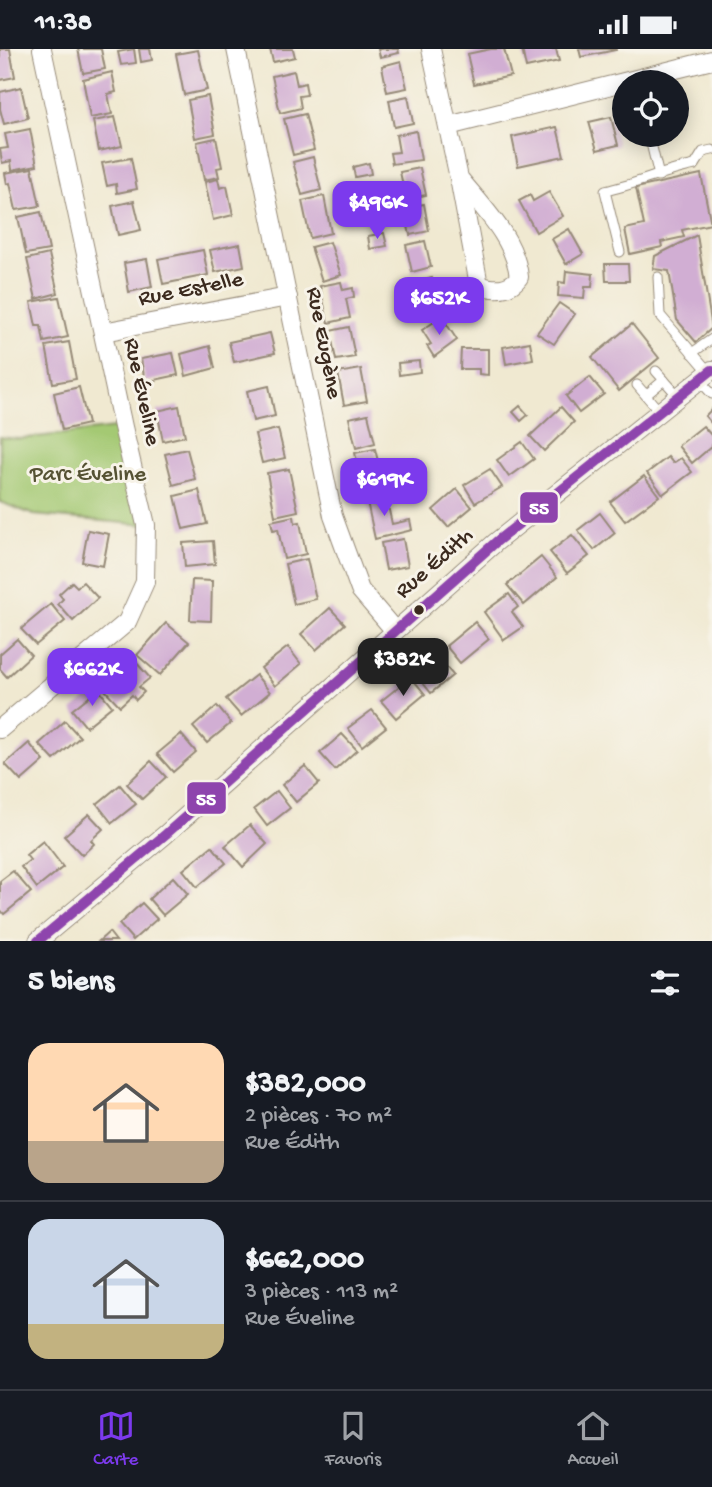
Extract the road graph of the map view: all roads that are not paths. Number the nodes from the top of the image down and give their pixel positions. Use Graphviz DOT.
graph roads {
  1 [pos="42,49"];
  2 [pos="236,49"];
  3 [pos="430,49"];
  4 [pos="712,60"];
  5 [pos="676,70"];
  6 [pos="612,87"];
  7 [pos="448,126"];
  8 [pos="652,147"];
  9 [pos="712,150"];
  10 [pos="659,176"];
  11 [pos="459,178"];
  12 [pos="620,252"];
  13 [pos="658,277"];
  14 [pos="288,297"];
  15 [pos="103,332"];
  16 [pos="712,339"];
  17 [pos="692,353"];
  18 [pos="656,371"];
  19 [pos="707,374"];
  20 [pos="664,380"];
  21 [pos="638,385"];
  22 [pos="712,394"];
  23 [pos="646,395"];
  24 [pos="679,397"];
  25 [pos="660,412"];
  26 [pos="395,631"];
  27 [pos="0,729"];
  28 [pos="38,941"];
  1 -- 15 [label="street, Rue Éveline"];
  2 -- 14 [label="street, Rue Eugène"];
  3 -- 7 [label="street"];
  4 -- 5 [label="street"];
  6 -- 7 [label="street"];
  7 -- 11 [label="street"];
  8 -- 10 [label="lane"];
  9 -- 10 [label="lane"];
  10 -- 12 [label="lane"];
  11 -- 11 [label="street"];
  13 -- 17 [label="lane"];
  14 -- 15 [label="street, Rue Estelle"];
  14 -- 26 [label="street, Rue Eugène"];
  15 -- 27 [label="street, Rue Éveline"];
  16 -- 17 [label="lane"];
  17 -- 19 [label="lane"];
  18 -- 20 [label="lane"];
  19 -- 22 [label="lane"];
  19 -- 24 [label="street, Rue Édith"];
  20 -- 23 [label="lane"];
  20 -- 24 [label="lane"];
  21 -- 23 [label="lane"];
  23 -- 25 [label="lane"];
  24 -- 25 [label="street, Rue Édith"];
  25 -- 26 [label="street, Rue Édith"];
  26 -- 28 [label="street, Rue Édith"];
}
